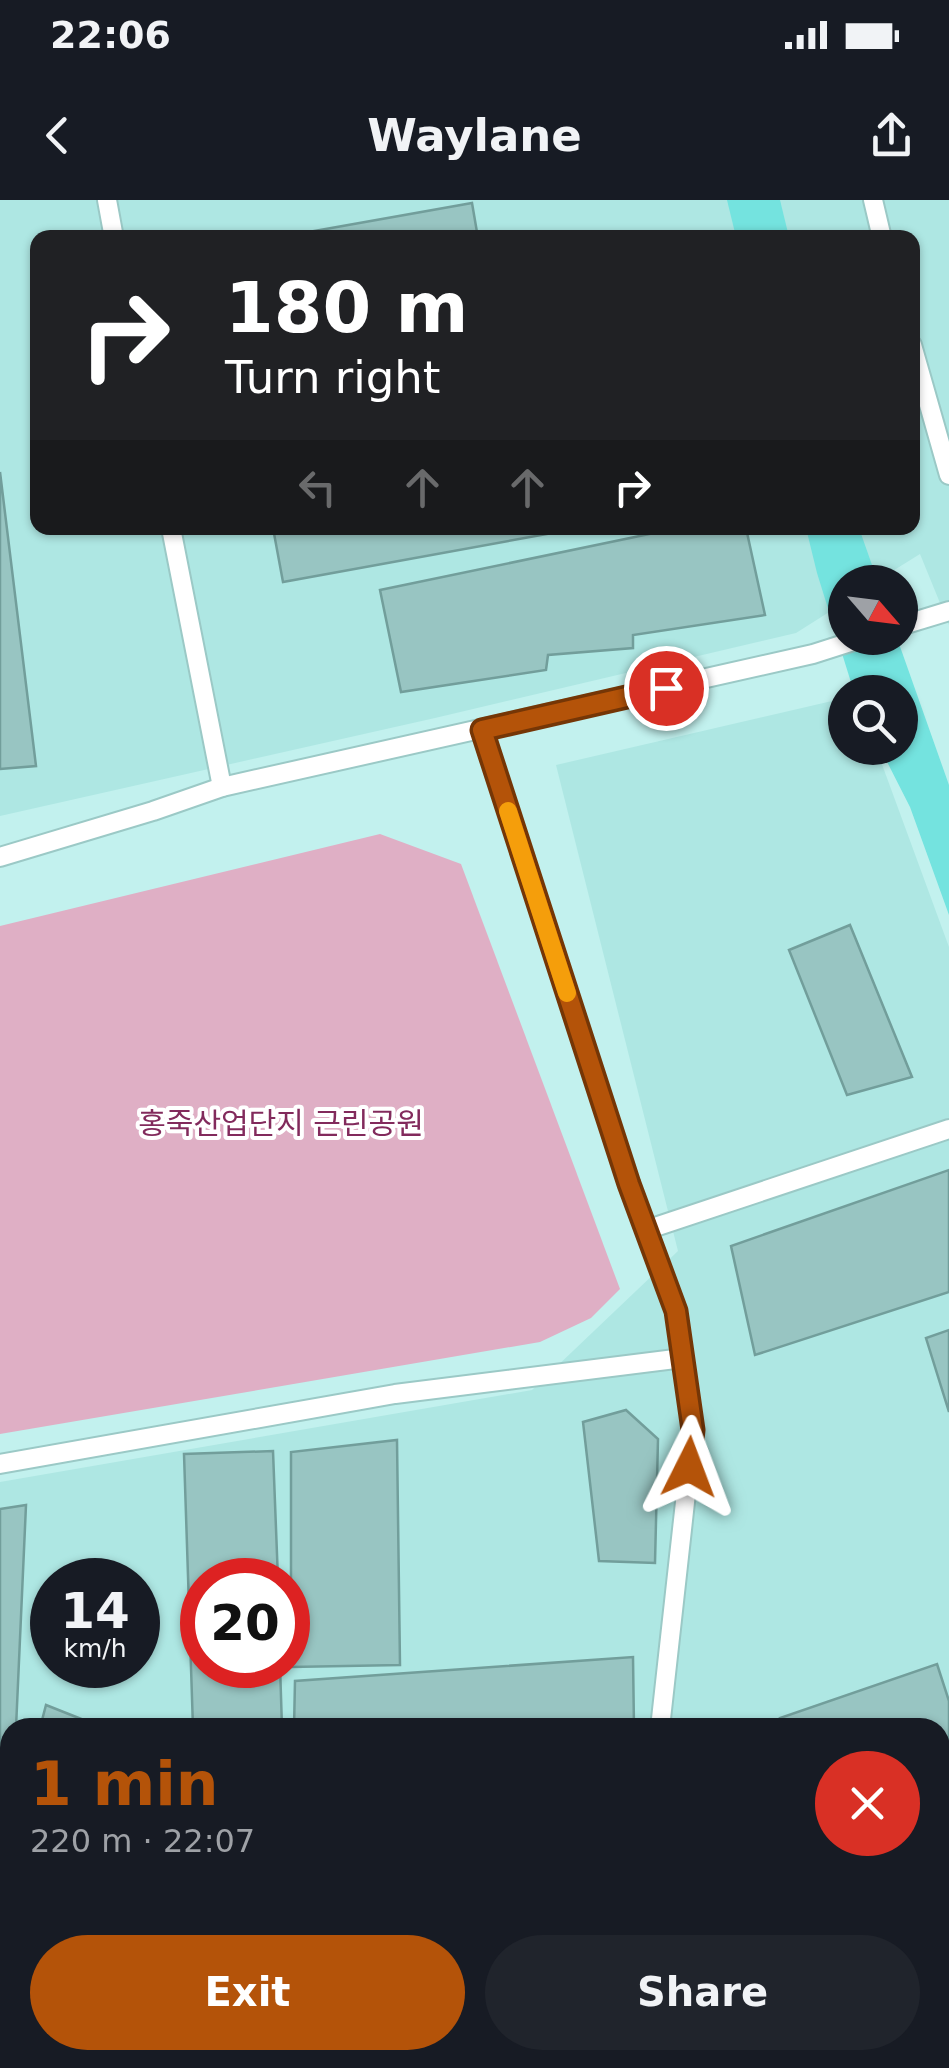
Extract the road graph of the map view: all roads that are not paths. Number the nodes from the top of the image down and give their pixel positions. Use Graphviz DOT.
graph roads {
  1 [pos="108,200"];
  2 [pos="874,200"];
  3 [pos="113,230"];
  4 [pos="880,230"];
  5 [pos="920,374"];
  6 [pos="949,475"];
  7 [pos="172,535"];
  8 [pos="949,611"];
  9 [pos="918,620"];
  10 [pos="828,649"];
  11 [pos="482,730"];
  12 [pos="222,787"];
  13 [pos="0,856"];
  14 [pos="949,1129"];
  15 [pos="646,1230"];
  16 [pos="683,1358"];
  17 [pos="0,1464"];
  18 [pos="661,1718"];
  1 -- 3 [label="lane"];
  2 -- 4 [label="lane"];
  5 -- 6 [label="lane"];
  7 -- 12 [label="lane"];
  8 -- 9 [label="lane"];
  10 -- 11 [label="lane"];
  11 -- 12 [label="lane"];
  11 -- 15 [label="lane"];
  12 -- 13 [label="lane"];
  14 -- 15 [label="lane"];
  15 -- 16 [label="lane"];
  16 -- 17 [label="lane"];
  16 -- 18 [label="lane"];
}
